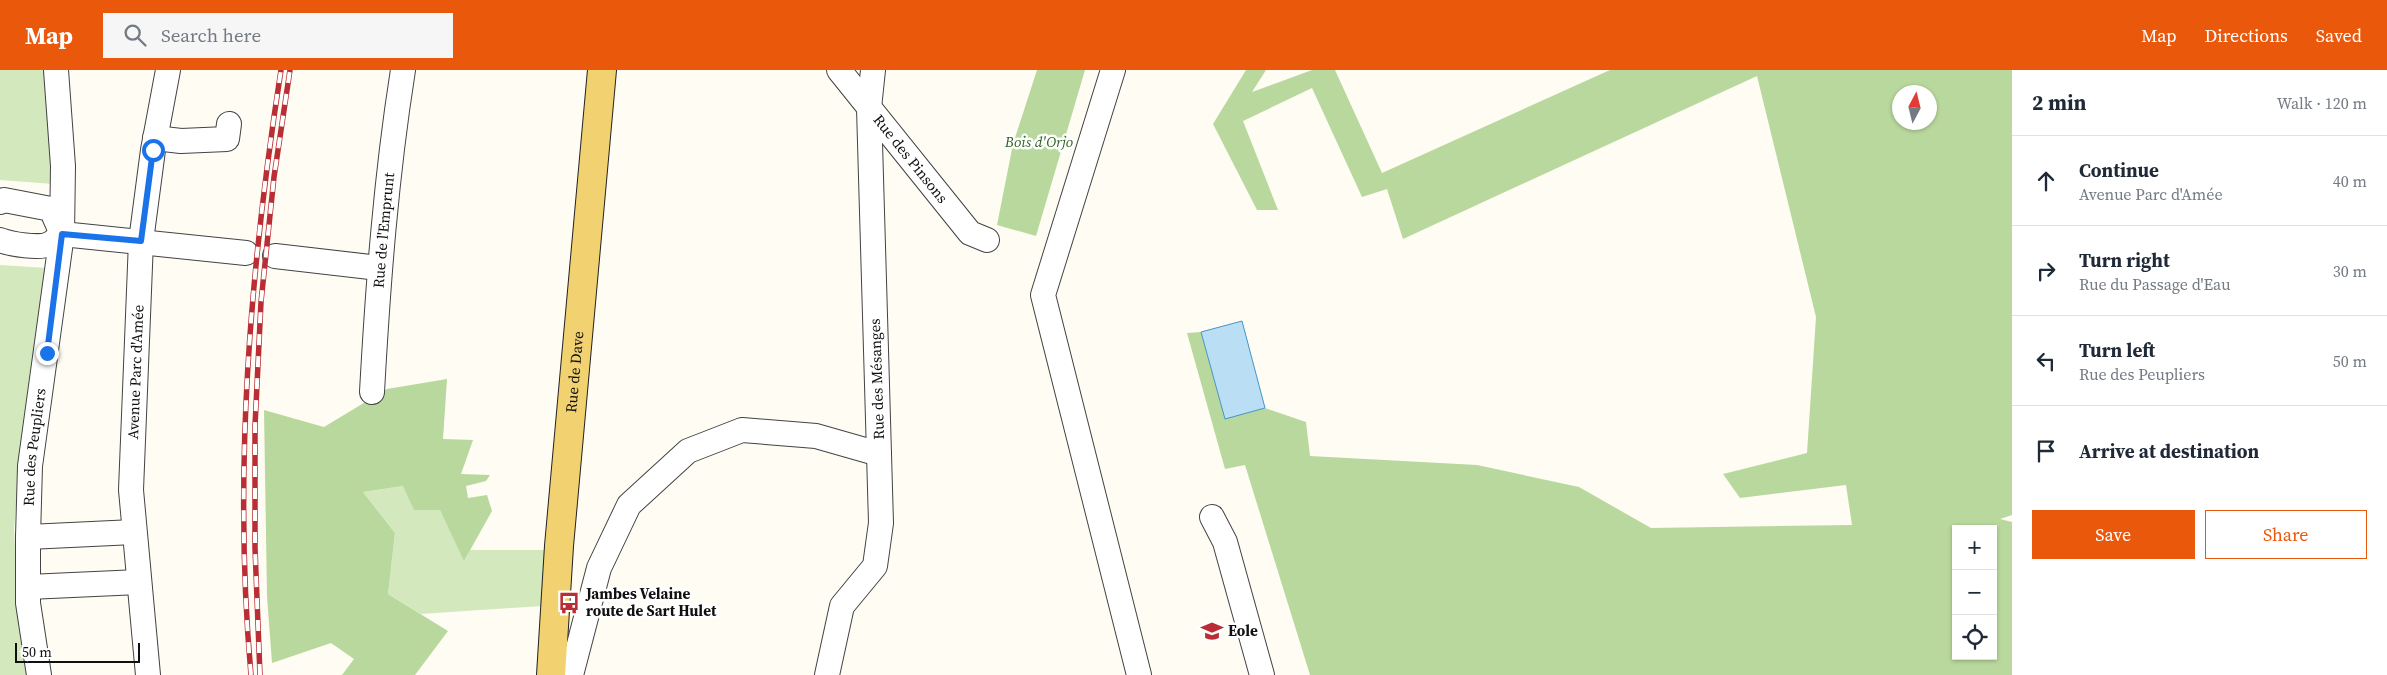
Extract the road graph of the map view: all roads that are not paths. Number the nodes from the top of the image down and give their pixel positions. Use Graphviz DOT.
graph roads {
  1 [pos="56,70"];
  2 [pos="168,70"];
  3 [pos="403,70"];
  4 [pos="602,70"];
  5 [pos="839,70"];
  6 [pos="873,70"];
  7 [pos="1113,70"];
  8 [pos="869,108"];
  9 [pos="229,124"];
  10 [pos="155,138"];
  11 [pos="0,202"];
  12 [pos="62,234"];
  13 [pos="0,240"];
  14 [pos="987,240"];
  15 [pos="141,241"];
  16 [pos="246,253"];
  17 [pos="275,256"];
  18 [pos="379,268"];
  19 [pos="372,392"];
  20 [pos="879,454"];
  21 [pos="1212,516"];
  22 [pos="134,532"];
  23 [pos="28,537"];
  24 [pos="139,582"];
  25 [pos="28,587"];
  26 [pos="39,675"];
  27 [pos="148,675"];
  28 [pos="551,675"];
  29 [pos="571,675"];
  30 [pos="827,675"];
  31 [pos="1139,675"];
  32 [pos="1262,675"];
  1 -- 12 [label="street, Rue des Peupliers"];
  2 -- 10 [label="street, Avenue Parc d'Amée"];
  3 -- 18 [label="street, Rue de l'Emprunt"];
  4 -- 28 [label="main road, Rue de Dave"];
  5 -- 8 [label="street, Rue des Pinsons"];
  6 -- 8 [label="street, Rue des Mésanges"];
  7 -- 31 [label="street"];
  8 -- 14 [label="street, Rue des Pinsons"];
  8 -- 20 [label="street, Rue des Mésanges"];
  9 -- 10 [label="street"];
  10 -- 15 [label="street, Avenue Parc d'Amée"];
  11 -- 12 [label="street"];
  12 -- 13 [label="street"];
  12 -- 15 [label="street"];
  12 -- 23 [label="street, Rue des Peupliers"];
  15 -- 16 [label="street"];
  15 -- 22 [label="street, Avenue Parc d'Amée"];
  17 -- 18 [label="street"];
  18 -- 19 [label="street, Rue de l'Emprunt"];
  20 -- 29 [label="street"];
  20 -- 30 [label="street, Rue des Mésanges"];
  21 -- 32 [label="street"];
  22 -- 23 [label="street"];
  22 -- 24 [label="street, Avenue Parc d'Amée"];
  23 -- 25 [label="street, Rue des Peupliers"];
  24 -- 25 [label="street"];
  24 -- 27 [label="street, Avenue Parc d'Amée"];
  25 -- 26 [label="street, Rue des Peupliers"];
}
